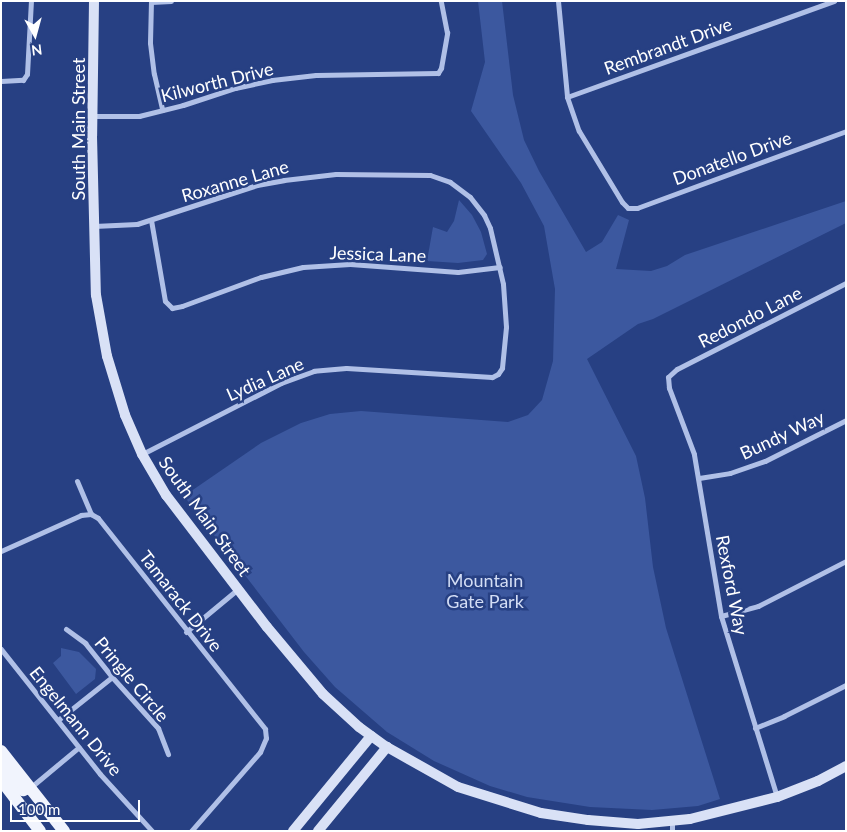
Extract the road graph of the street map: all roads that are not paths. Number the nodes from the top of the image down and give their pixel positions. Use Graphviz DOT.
graph roads {
  1 [pos="31,1"];
  2 [pos="94,1"];
  3 [pos="170,1"];
  4 [pos="441,1"];
  5 [pos="558,1"];
  6 [pos="834,1"];
  7 [pos="151,2"];
  8 [pos="1,81"];
  9 [pos="567,97"];
  10 [pos="162,110"];
  11 [pos="94,116"];
  12 [pos="846,131"];
  13 [pos="151,220"];
  14 [pos="94,226"];
  15 [pos="500,267"];
  16 [pos="846,283"];
  17 [pos="498,374"];
  18 [pos="668,377"];
  19 [pos="846,420"];
  20 [pos="142,454"];
  21 [pos="699,478"];
  22 [pos="77,481"];
  23 [pos="91,514"];
  24 [pos="1,551"];
  25 [pos="846,561"];
  26 [pos="238,589"];
  27 [pos="722,616"];
  28 [pos="66,629"];
  29 [pos="186,632"];
  30 [pos="1,649"];
  31 [pos="112,677"];
  32 [pos="846,685"];
  33 [pos="58,720"];
  34 [pos="755,728"];
  35 [pos="371,736"];
  36 [pos="79,747"];
  37 [pos="387,747"];
  38 [pos="1,751"];
  39 [pos="168,754"];
  40 [pos="1,766"];
  41 [pos="846,766"];
  42 [pos="1,780"];
  43 [pos="30,788"];
  44 [pos="777,797"];
  45 [pos="305,817"];
  46 [pos="672,827"];
  47 [pos="40,831"];
  48 [pos="64,831"];
  49 [pos="152,831"];
  50 [pos="191,831"];
  51 [pos="293,831"];
  52 [pos="303,831"];
  53 [pos="318,831"];
  1 -- 8 [label="street"];
  2 -- 11 [label="main road, South Main Street"];
  3 -- 7 [label="street"];
  4 -- 10 [label="street, Kilworth Drive"];
  5 -- 9 [label="street"];
  6 -- 9 [label="street, Rembrandt Drive"];
  7 -- 10 [label="street"];
  9 -- 12 [label="street, Donatello Drive"];
  10 -- 11 [label="street, Kilworth Drive"];
  11 -- 14 [label="main road, South Main Street"];
  13 -- 14 [label="street, Roxanne Lane"];
  13 -- 15 [label="street, Roxanne Lane"];
  13 -- 15 [label="street, Jessica Lane"];
  14 -- 20 [label="main road, South Main Street"];
  15 -- 17 [label="street, Roxanne Lane"];
  16 -- 18 [label="street, Redondo Lane"];
  17 -- 20 [label="street, Lydia Lane"];
  18 -- 21 [label="street, Rexford Way"];
  19 -- 21 [label="street, Bundy Way"];
  20 -- 26 [label="main road, South Main Street"];
  21 -- 27 [label="street, Rexford Way"];
  22 -- 23 [label="street, Tamarack Drive"];
  23 -- 24 [label="street"];
  23 -- 29 [label="street, Tamarack Drive"];
  25 -- 27 [label="street"];
  26 -- 29 [label="street"];
  26 -- 35 [label="main road, South Main Street"];
  27 -- 34 [label="street, Rexford Way"];
  28 -- 31 [label="street, Pringle Circle"];
  29 -- 50 [label="street, Tamarack Drive"];
  30 -- 33 [label="street, Engelmann Drive"];
  31 -- 33 [label="street"];
  31 -- 39 [label="street, Pringle Circle"];
  32 -- 34 [label="street"];
  33 -- 36 [label="street, Engelmann Drive"];
  34 -- 44 [label="street, Rexford Way"];
  35 -- 37 [label="main road, South Main Street"];
  35 -- 45 [label="main road"];
  36 -- 43 [label="street"];
  36 -- 49 [label="street, Engelmann Drive"];
  37 -- 46 [label="main road, South Main Street"];
  37 -- 53 [label="main road"];
  38 -- 43 [label="main road"];
  40 -- 43 [label="main road"];
  41 -- 44 [label="main road, South Main Street"];
  42 -- 47 [label="main road"];
  43 -- 48 [label="main road"];
  44 -- 46 [label="main road, South Main Street"];
  45 -- 51 [label="main road"];
  45 -- 52 [label="main road"];
}
